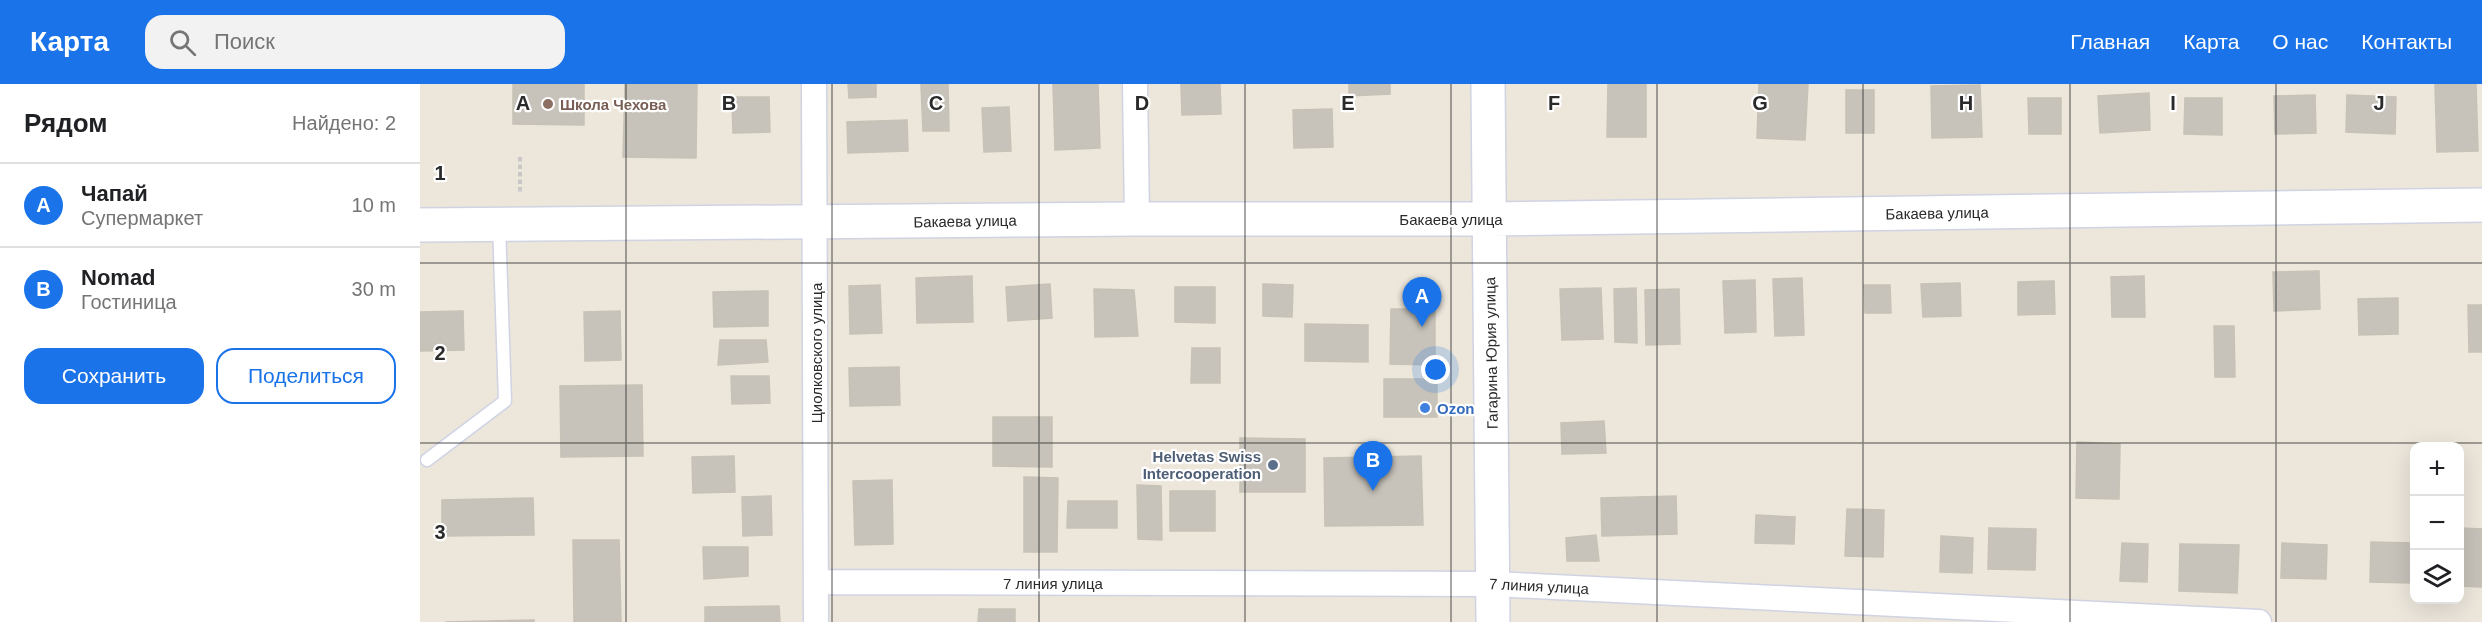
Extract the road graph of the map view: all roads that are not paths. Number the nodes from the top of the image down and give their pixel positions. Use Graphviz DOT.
graph roads {
  1 [pos="814,84"];
  2 [pos="1135,84"];
  3 [pos="1488,84"];
  4 [pos="2482,205"];
  5 [pos="1137,219"];
  6 [pos="1489,219"];
  7 [pos="816,223"];
  8 [pos="499,224"];
  9 [pos="420,225"];
  10 [pos="427,460"];
  11 [pos="817,582"];
  12 [pos="1493,584"];
  13 [pos="816,622"];
  14 [pos="1493,622"];
  15 [pos="2259,622"];
  1 -- 7 [label="street, Циолковского улица"];
  2 -- 5 [label="street"];
  3 -- 6 [label="main road, Гагарина Юрия улица"];
  4 -- 6 [label="main road, Бакаева улица"];
  5 -- 6 [label="main road, Бакаева улица"];
  5 -- 7 [label="main road, Бакаева улица"];
  6 -- 12 [label="main road, Гагарина Юрия улица"];
  7 -- 8 [label="main road, Бакаева улица"];
  7 -- 11 [label="street, Циолковского улица"];
  8 -- 9 [label="main road, Бакаева улица"];
  8 -- 10 [label="lane"];
  11 -- 12 [label="street, 7 линия улица"];
  11 -- 13 [label="street, Циолковского улица"];
  12 -- 14 [label="main road, Гагарина Юрия улица"];
  12 -- 15 [label="street, 7 линия улица"];
}
